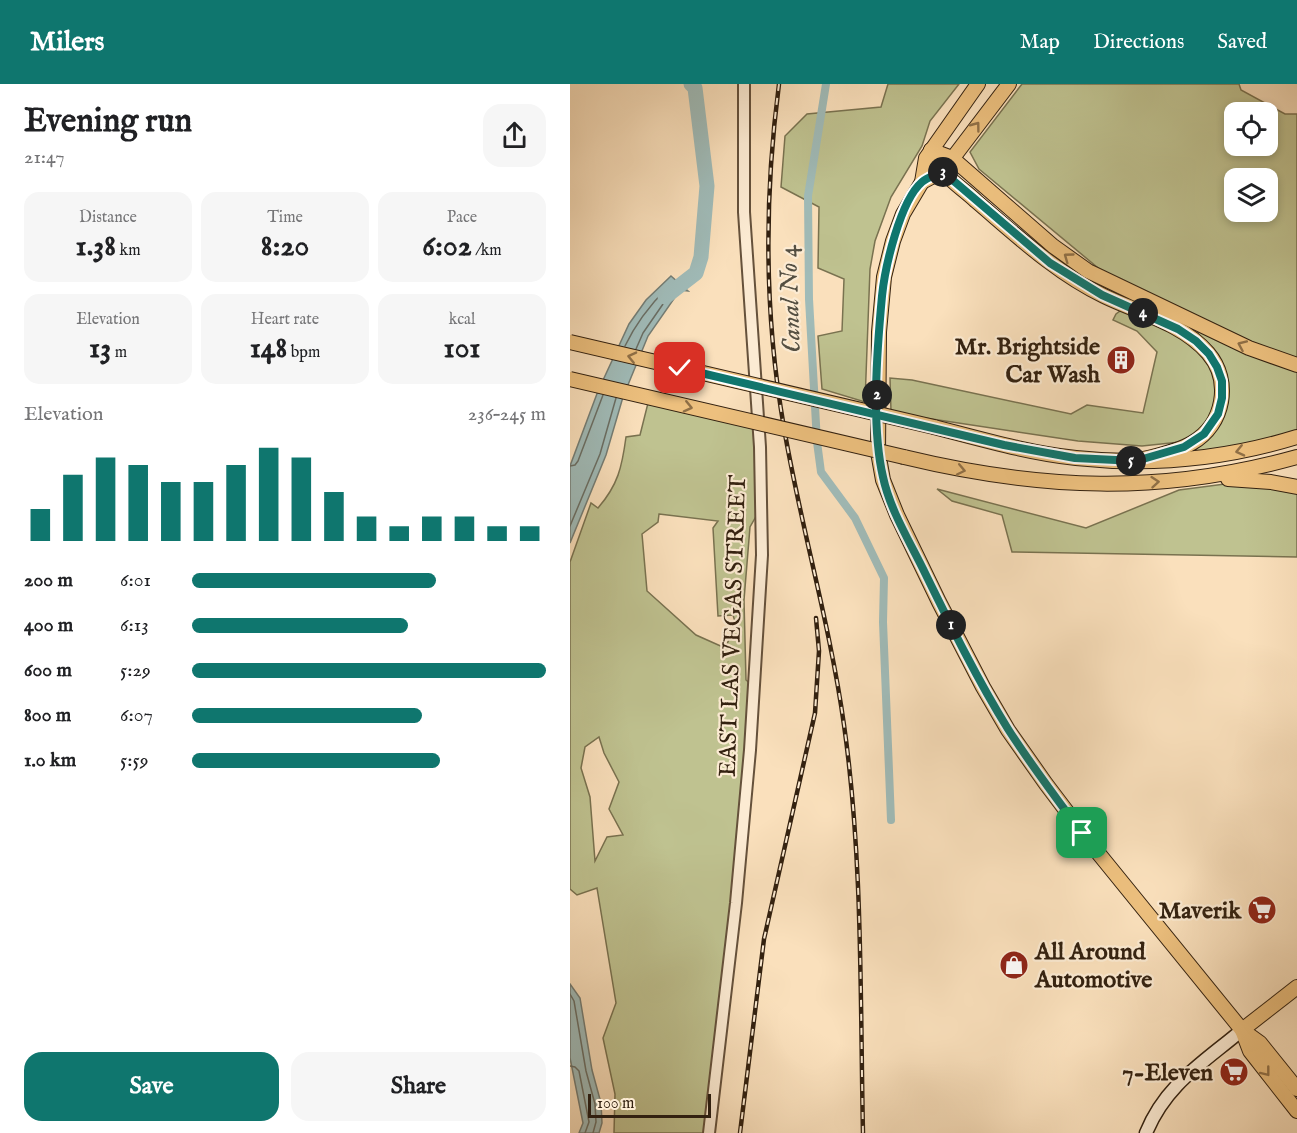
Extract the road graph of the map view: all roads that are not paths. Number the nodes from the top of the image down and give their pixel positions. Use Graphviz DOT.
graph roads {
  1 [pos="744,84"];
  2 [pos="978,84"];
  3 [pos="1008,84"];
  4 [pos="931,150"];
  5 [pos="952,158"];
  6 [pos="942,171"];
  7 [pos="922,182"];
  8 [pos="570,342"];
  9 [pos="1297,365"];
  10 [pos="570,379"];
  11 [pos="1297,437"];
  12 [pos="1297,457"];
  13 [pos="1136,461"];
  14 [pos="1211,477"];
  15 [pos="1297,487"];
  16 [pos="1297,987"];
  17 [pos="1242,1030"];
  18 [pos="1297,1089"];
  19 [pos="1297,1111"];
  20 [pos="710,1133"];
  21 [pos="1146,1133"];
  1 -- 20 [label="street, EAST LAS VEGAS STREET"];
  2 -- 4 [label="main road"];
  5 -- 3 [label="main road, one-way"];
  4 -- 5 [label="main road"];
  4 -- 6 [label="main road"];
  4 -- 7 [label="main road"];
  5 -- 6 [label="main road"];
  9 -- 5 [label="main road, one-way"];
  6 -- 7 [label="main road"];
  6 -- 13 [label="main road"];
  7 -- 17 [label="main road"];
  13 -- 8 [label="main road, one-way, bridge"];
  10 -- 14 [label="main road, one-way, bridge"];
  11 -- 13 [label="main road, one-way"];
  12 -- 14 [label="main road"];
  14 -- 15 [label="main road"];
  16 -- 17 [label="main road"];
  17 -- 18 [label="main road"];
  17 -- 19 [label="main road, one-way"];
  17 -- 21 [label="main road"];
}
